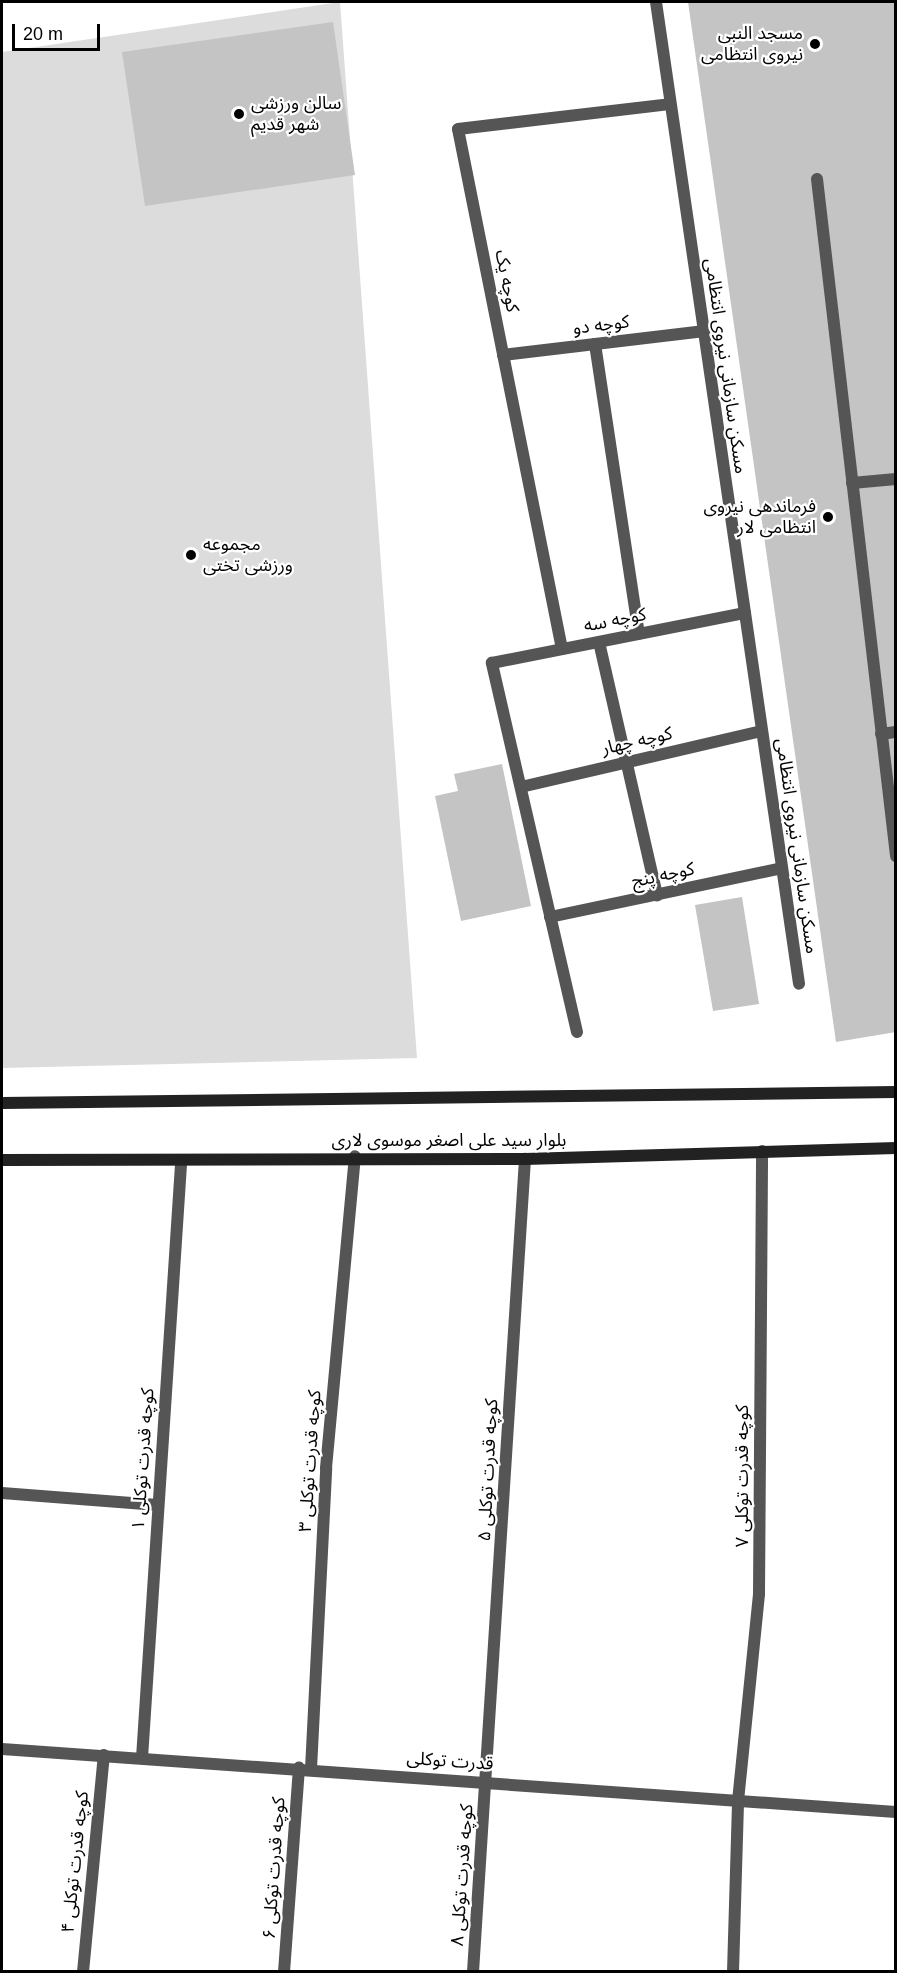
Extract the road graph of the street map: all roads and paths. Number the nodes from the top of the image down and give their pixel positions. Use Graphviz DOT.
graph roads {
  1 [pos="656,2"];
  2 [pos="670,104"];
  3 [pos="817,179"];
  4 [pos="703,331"];
  5 [pos="595,344"];
  6 [pos="503,355"];
  7 [pos="896,479"];
  8 [pos="852,483"];
  9 [pos="745,613"];
  10 [pos="639,634"];
  11 [pos="599,642"];
  12 [pos="562,649"];
  13 [pos="762,731"];
  14 [pos="896,732"];
  15 [pos="881,734"];
  16 [pos="625,763"];
  17 [pos="521,787"];
  18 [pos="896,856"];
  19 [pos="782,868"];
  20 [pos="657,895"];
  21 [pos="550,916"];
  22 [pos="799,984"];
  23 [pos="577,1032"];
  24 [pos="896,1092"];
  25 [pos="2,1103"];
  26 [pos="896,1149"];
  27 [pos="762,1151"];
  28 [pos="355,1156"];
  29 [pos="525,1159"];
  30 [pos="2,1160"];
  31 [pos="181,1164"];
  32 [pos="2,1493"];
  33 [pos="158,1505"];
  34 [pos="2,1749"];
  35 [pos="104,1755"];
  36 [pos="142,1758"];
  37 [pos="305,1768"];
  38 [pos="487,1782"];
  39 [pos="738,1801"];
  40 [pos="896,1812"];
  41 [pos="83,1971"];
  42 [pos="284,1971"];
  43 [pos="473,1971"];
  44 [pos="733,1971"];
  1 -- 2 [label="street, مسکن سازمانی نیروی انتظامی"];
  2 -- 4 [label="street, مسکن سازمانی نیروی انتظامی"];
  2 -- 6 [label="street, کوچه یک"];
  3 -- 8 [label="street"];
  4 -- 5 [label="street, کوچه دو"];
  4 -- 9 [label="street, مسکن سازمانی نیروی انتظامی"];
  5 -- 6 [label="street, کوچه دو"];
  5 -- 10 [label="street"];
  6 -- 12 [label="street, کوچه یک"];
  7 -- 8 [label="street"];
  8 -- 15 [label="street"];
  9 -- 10 [label="street, کوچه سه"];
  9 -- 13 [label="street, مسکن سازمانی نیروی انتظامی"];
  10 -- 11 [label="street, کوچه سه"];
  11 -- 12 [label="street, کوچه سه"];
  11 -- 16 [label="street"];
  12 -- 17 [label="street, کوچه سه"];
  13 -- 16 [label="street, کوچه چهار"];
  13 -- 19 [label="street, مسکن سازمانی نیروی انتظامی"];
  14 -- 15 [label="street"];
  15 -- 18 [label="street"];
  16 -- 17 [label="street, کوچه چهار"];
  16 -- 20 [label="street"];
  17 -- 21 [label="street"];
  19 -- 20 [label="street, کوچه پنج"];
  19 -- 22 [label="street, مسکن سازمانی نیروی انتظامی"];
  20 -- 21 [label="street, کوچه پنج"];
  21 -- 23 [label="street"];
  24 -- 25 [label="main road"];
  26 -- 27 [label="main road, بلوار سید علی اصغر موسوی لاری"];
  27 -- 29 [label="main road, بلوار سید علی اصغر موسوی لاری"];
  27 -- 39 [label="street, کوچه قدرت توکلی ۷"];
  28 -- 29 [label="main road, بلوار سید علی اصغر موسوی لاری"];
  28 -- 31 [label="main road, بلوار سید علی اصغر موسوی لاری"];
  28 -- 37 [label="street, کوچه قدرت توکلی ۳"];
  29 -- 38 [label="street, کوچه قدرت توکلی ۵"];
  30 -- 31 [label="main road, بلوار سید علی اصغر موسوی لاری"];
  31 -- 33 [label="street, کوچه قدرت توکلی ۱"];
  32 -- 33 [label="street"];
  33 -- 36 [label="street, کوچه قدرت توکلی ۱"];
  34 -- 35 [label="street, قدرت توکلی"];
  35 -- 36 [label="street, قدرت توکلی"];
  35 -- 41 [label="street, کوچه قدرت توکلی ۴"];
  36 -- 37 [label="street, قدرت توکلی"];
  37 -- 38 [label="street, قدرت توکلی"];
  37 -- 42 [label="street, کوچه قدرت توکلی ۶"];
  38 -- 39 [label="street, قدرت توکلی"];
  38 -- 43 [label="street, کوچه قدرت توکلی ۸"];
  39 -- 40 [label="street, قدرت توکلی"];
  39 -- 44 [label="street, کوچه قدرت توکلی ۷"];
}
